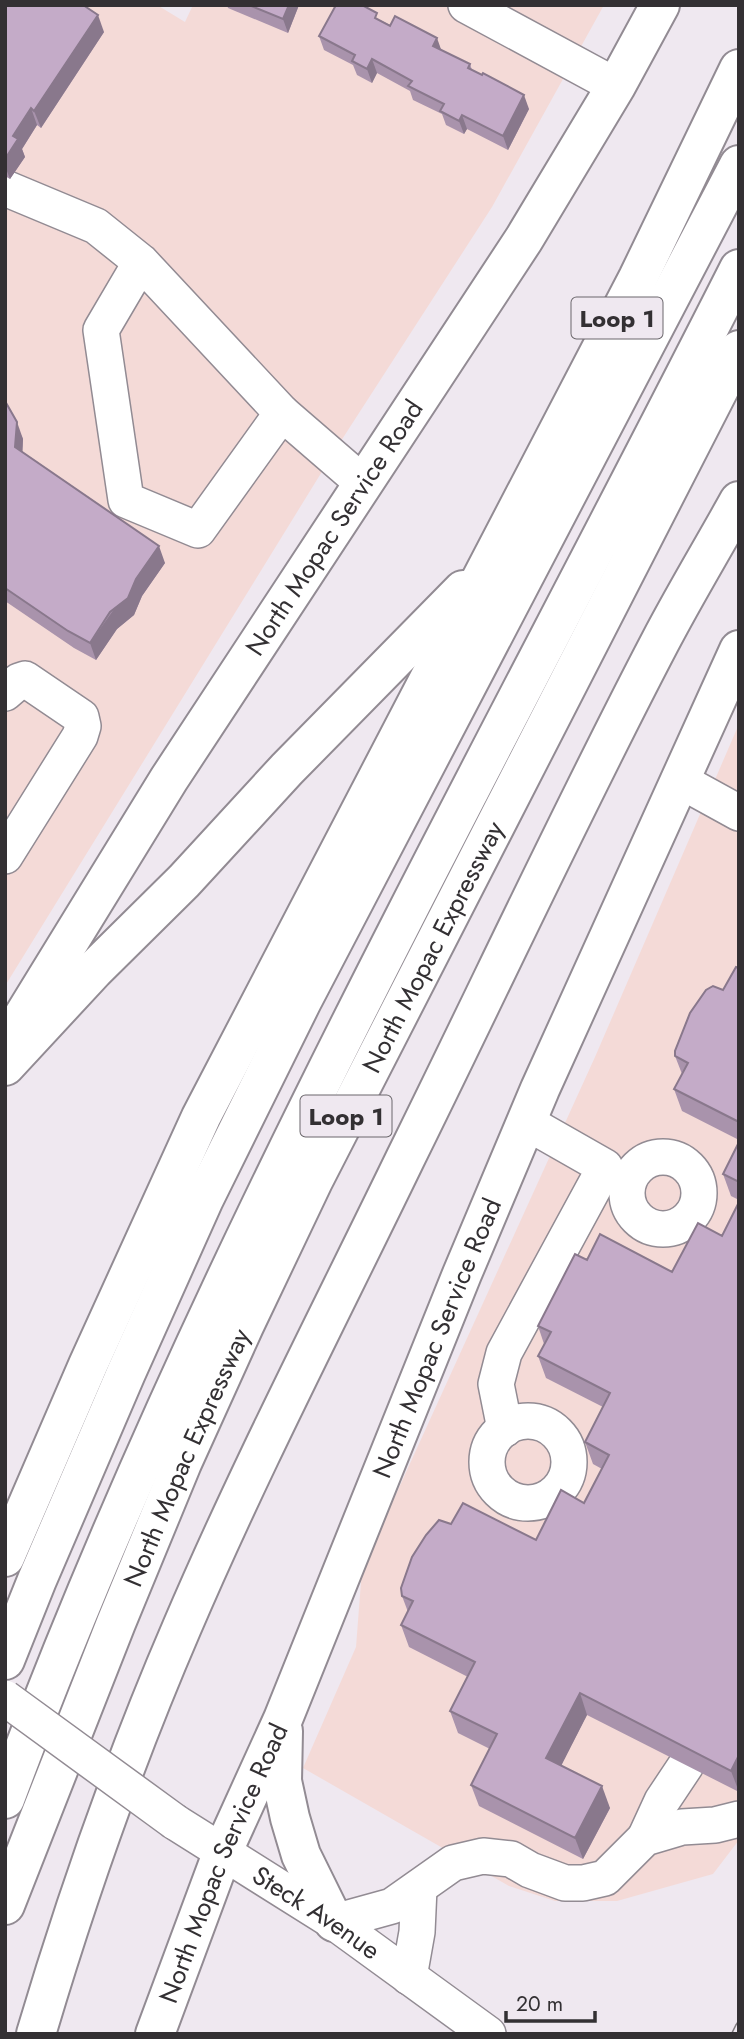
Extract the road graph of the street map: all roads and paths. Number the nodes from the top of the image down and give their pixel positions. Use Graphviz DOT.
graph roads {
  1 [pos="466,5"];
  2 [pos="660,5"];
  3 [pos="739,69"];
  4 [pos="616,86"];
  5 [pos="739,165"];
  6 [pos="5,188"];
  7 [pos="739,193"];
  8 [pos="739,220"];
  9 [pos="141,262"];
  10 [pos="739,269"];
  11 [pos="739,350"];
  12 [pos="615,404"];
  13 [pos="282,413"];
  14 [pos="659,426"];
  15 [pos="363,483"];
  16 [pos="739,501"];
  17 [pos="489,564"];
  18 [pos="739,650"];
  19 [pos="5,693"];
  20 [pos="679,780"];
  21 [pos="739,813"];
  22 [pos="5,856"];
  23 [pos="11,1025"];
  24 [pos="5,1066"];
  25 [pos="526,1122"];
  26 [pos="505,1429"];
  27 [pos="5,1557"];
  28 [pos="5,1660"];
  29 [pos="5,1698"];
  30 [pos="283,1718"];
  31 [pos="685,1765"];
  32 [pos="5,1799"];
  33 [pos="739,1819"];
  34 [pos="645,1838"];
  35 [pos="223,1851"];
  36 [pos="419,1888"];
  37 [pos="5,1905"];
  38 [pos="334,1922"];
  39 [pos="409,1978"];
  40 [pos="36,2034"];
  41 [pos="155,2034"];
  42 [pos="488,2034"];
  1 -- 4 [label="street"];
  2 -- 4 [label="main road, North Mopac Service Road"];
  3 -- 17 [label="main road, Loop 1"];
  4 -- 15 [label="main road, North Mopac Service Road"];
  5 -- 12 [label="main road"];
  6 -- 9 [label="street"];
  7 -- 12 [label="main road"];
  8 -- 14 [label="main road"];
  9 -- 13 [label="street"];
  9 -- 13 [label="street"];
  10 -- 14 [label="main road"];
  11 -- 37 [label="main road, North Mopac Expressway / Loop 1"];
  12 -- 28 [label="main road"];
  13 -- 15 [label="street"];
  14 -- 32 [label="main road"];
  15 -- 23 [label="main road, North Mopac Service Road"];
  16 -- 40 [label="main road"];
  17 -- 24 [label="main road"];
  17 -- 27 [label="main road, Loop 1"];
  18 -- 20 [label="main road, North Mopac Service Road"];
  19 -- 22 [label="street"];
  20 -- 21 [label="street"];
  20 -- 25 [label="main road, North Mopac Service Road"];
  25 -- 26 [label="street"];
  25 -- 30 [label="main road, North Mopac Service Road"];
  29 -- 35 [label="street, Steck Avenue, bridge"];
  30 -- 35 [label="main road, North Mopac Service Road"];
  30 -- 38 [label="main road"];
  31 -- 34 [label="street"];
  33 -- 34 [label="street"];
  34 -- 36 [label="street"];
  35 -- 38 [label="street, Steck Avenue"];
  35 -- 41 [label="main road, North Mopac Service Road"];
  36 -- 38 [label="street"];
  36 -- 39 [label="street"];
  38 -- 39 [label="street, Steck Avenue"];
  39 -- 42 [label="street, Steck Avenue"];
}
